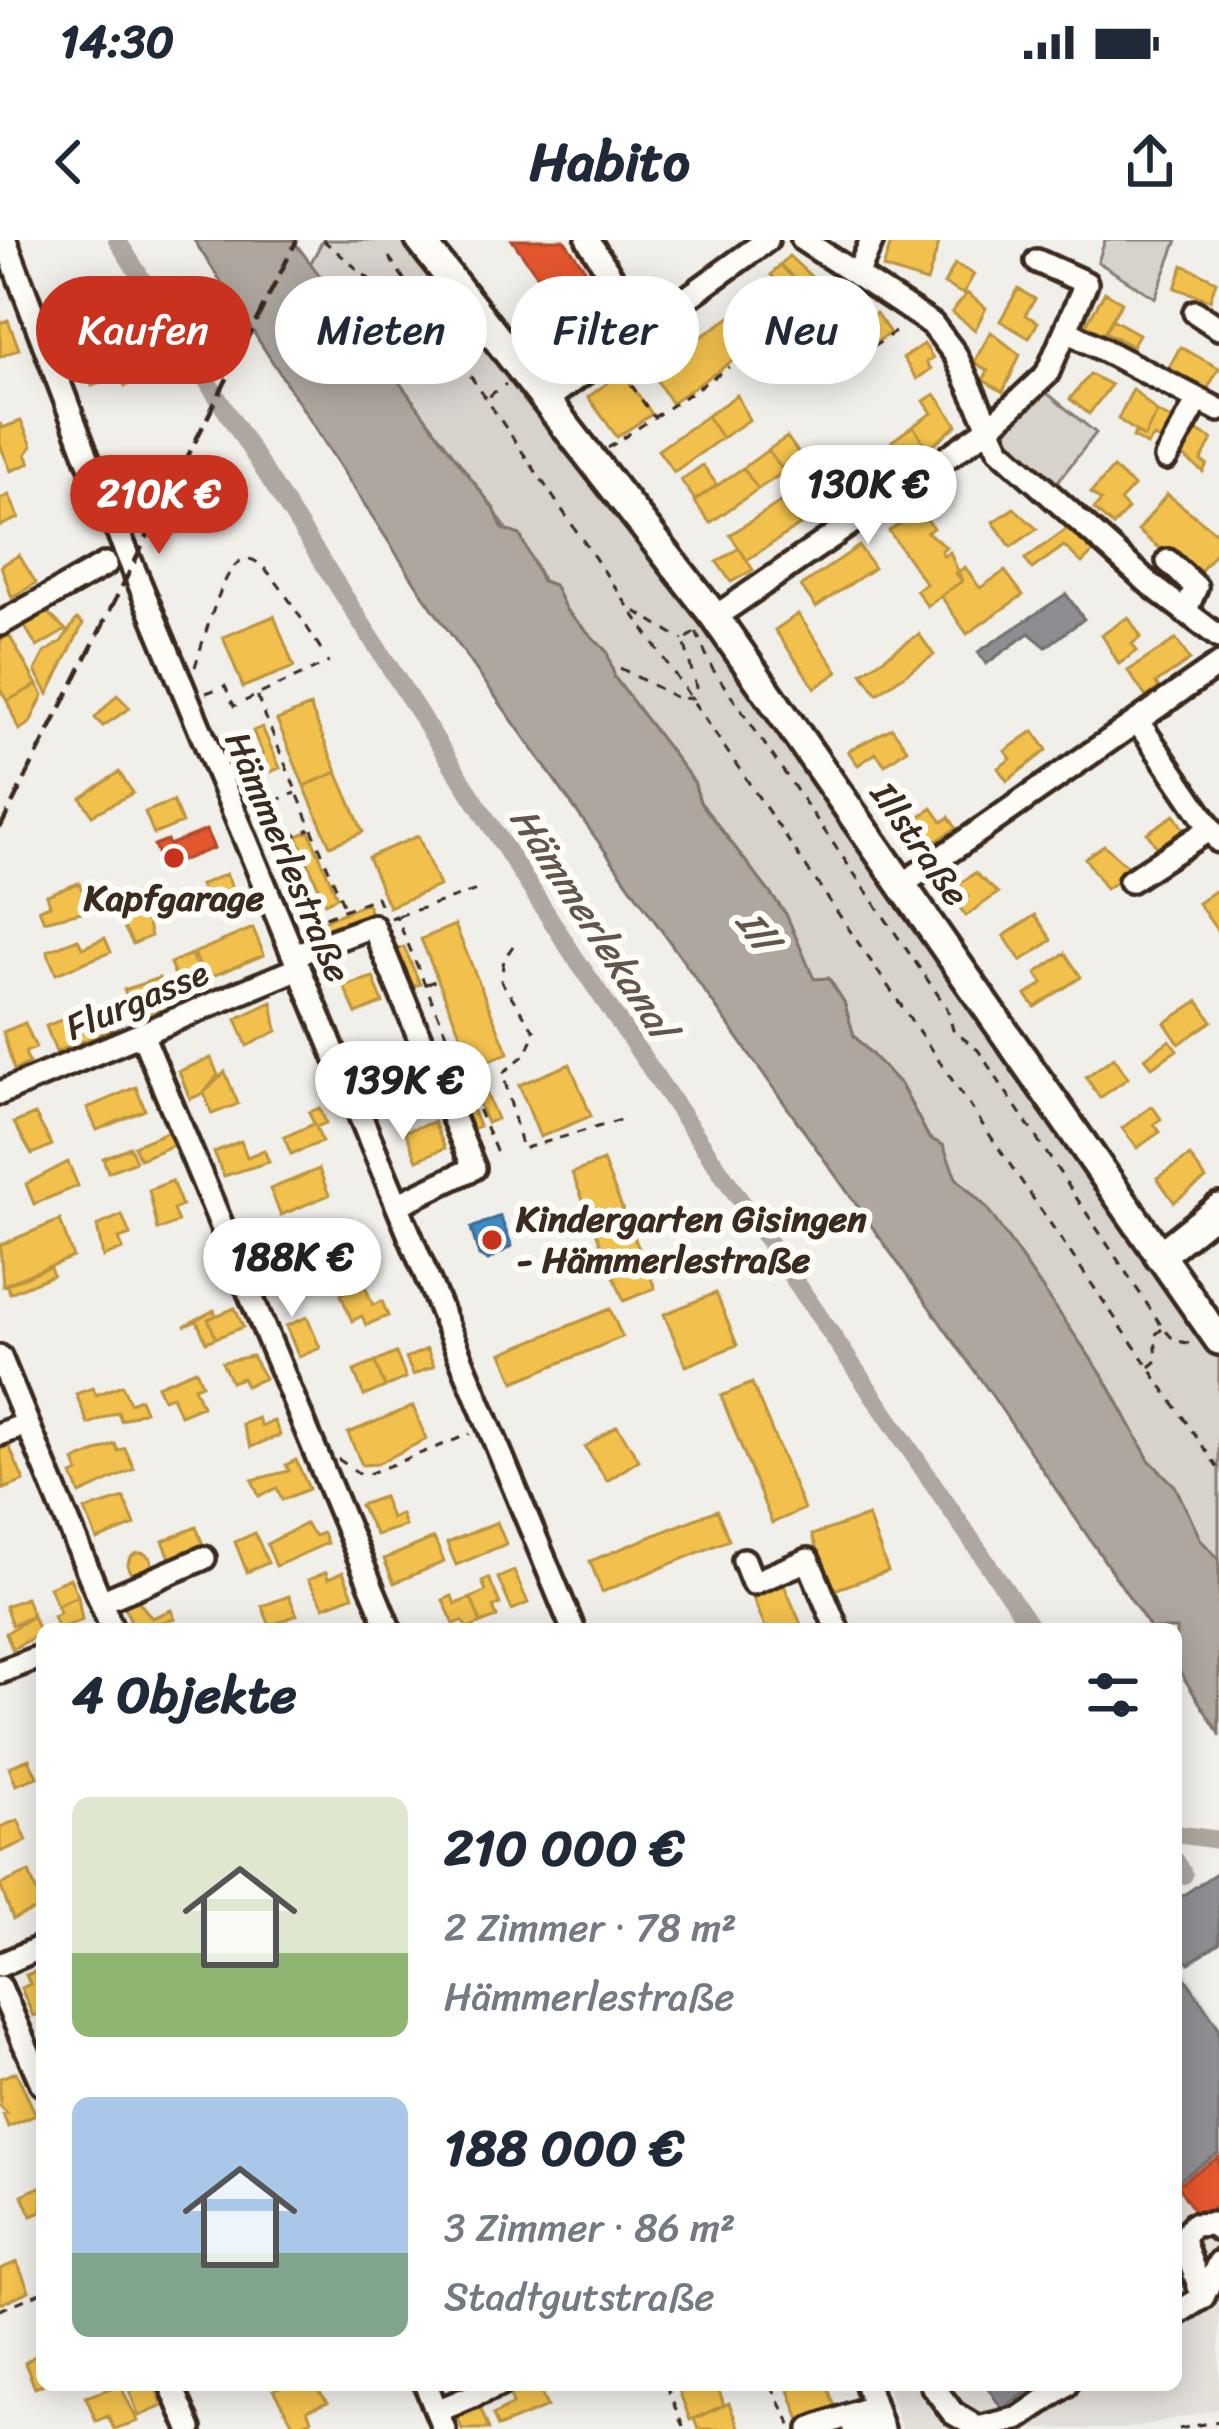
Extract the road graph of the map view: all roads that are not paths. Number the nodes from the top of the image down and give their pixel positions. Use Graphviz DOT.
graph roads {
  1 [pos="5,240"];
  2 [pos="420,240"];
  3 [pos="588,240"];
  4 [pos="767,240"];
  5 [pos="803,240"];
  6 [pos="872,240"];
  7 [pos="1036,261"];
  8 [pos="856,275"];
  9 [pos="607,276"];
  10 [pos="699,289"];
  11 [pos="1196,312"];
  12 [pos="1219,328"];
  13 [pos="1069,332"];
  14 [pos="568,384"];
  15 [pos="549,398"];
  16 [pos="1209,405"];
  17 [pos="987,430"];
  18 [pos="1166,458"];
  19 [pos="1168,561"];
  20 [pos="106,564"];
  21 [pos="1186,611"];
  22 [pos="0,624"];
  23 [pos="706,624"];
  24 [pos="1219,637"];
  25 [pos="1219,664"];
  26 [pos="1138,722"];
  27 [pos="1215,835"];
  28 [pos="1130,881"];
  29 [pos="903,884"];
  30 [pos="297,962"];
  31 [pos="142,1034"];
  32 [pos="0,1094"];
  33 [pos="397,1205"];
  34 [pos="1219,1208"];
  35 [pos="1159,1256"];
  36 [pos="1210,1343"];
  37 [pos="0,1357"];
  38 [pos="27,1424"];
  39 [pos="0,1434"];
  40 [pos="204,1558"];
  41 [pos="744,1560"];
  42 [pos="101,1602"];
  43 [pos="109,1623"];
  44 [pos="387,1623"];
  45 [pos="570,1623"];
  46 [pos="834,1623"];
  47 [pos="36,1658"];
  48 [pos="0,1672"];
  49 [pos="36,1950"];
  50 [pos="0,1965"];
  51 [pos="0,1987"];
  52 [pos="36,2070"];
  53 [pos="1219,2230"];
  54 [pos="1219,2262"];
  55 [pos="1202,2297"];
  56 [pos="1182,2310"];
  57 [pos="174,2391"];
  58 [pos="429,2391"];
  59 [pos="489,2391"];
  60 [pos="936,2391"];
  61 [pos="1057,2391"];
  62 [pos="875,2410"];
  63 [pos="441,2420"];
  64 [pos="190,2429"];
  65 [pos="811,2429"];
  66 [pos="854,2429"];
  1 -- 30 [label="street, Hämmerlestraße"];
  2 -- 15 [label="main road, Illstraße"];
  3 -- 9 [label="street"];
  4 -- 10 [label="street"];
  5 -- 8 [label="street"];
  6 -- 8 [label="street"];
  7 -- 13 [label="street"];
  8 -- 17 [label="street"];
  11 -- 12 [label="street"];
  13 -- 16 [label="street"];
  13 -- 17 [label="street"];
  14 -- 15 [label="street"];
  15 -- 23 [label="main road, Illstraße"];
  16 -- 18 [label="street"];
  17 -- 21 [label="street"];
  17 -- 23 [label="street"];
  19 -- 21 [label="street"];
  20 -- 22 [label="street"];
  21 -- 24 [label="street"];
  23 -- 29 [label="main road, Illstraße"];
  25 -- 26 [label="street"];
  26 -- 27 [label="street"];
  26 -- 29 [label="street"];
  27 -- 28 [label="street"];
  29 -- 35 [label="main road, Illstraße"];
  30 -- 31 [label="street, Flurgasse"];
  30 -- 33 [label="street, Hämmerlestraße"];
  30 -- 33 [label="street, Flurgasse"];
  31 -- 32 [label="street, Flurgasse"];
  31 -- 44 [label="street"];
  33 -- 45 [label="street, Hämmerlestraße"];
  34 -- 35 [label="main road"];
  35 -- 36 [label="main road, Illstraße"];
  37 -- 38 [label="street"];
  38 -- 39 [label="street"];
  38 -- 42 [label="street"];
  40 -- 42 [label="street"];
  41 -- 46 [label="street"];
  42 -- 43 [label="street"];
  47 -- 48 [label="street"];
  49 -- 50 [label="street"];
  51 -- 52 [label="street"];
  53 -- 55 [label="street"];
  54 -- 55 [label="street"];
  55 -- 56 [label="street"];
  57 -- 64 [label="street"];
  58 -- 63 [label="street"];
  59 -- 63 [label="street"];
  60 -- 61 [label="street"];
  62 -- 65 [label="street"];
  62 -- 66 [label="street"];
}
